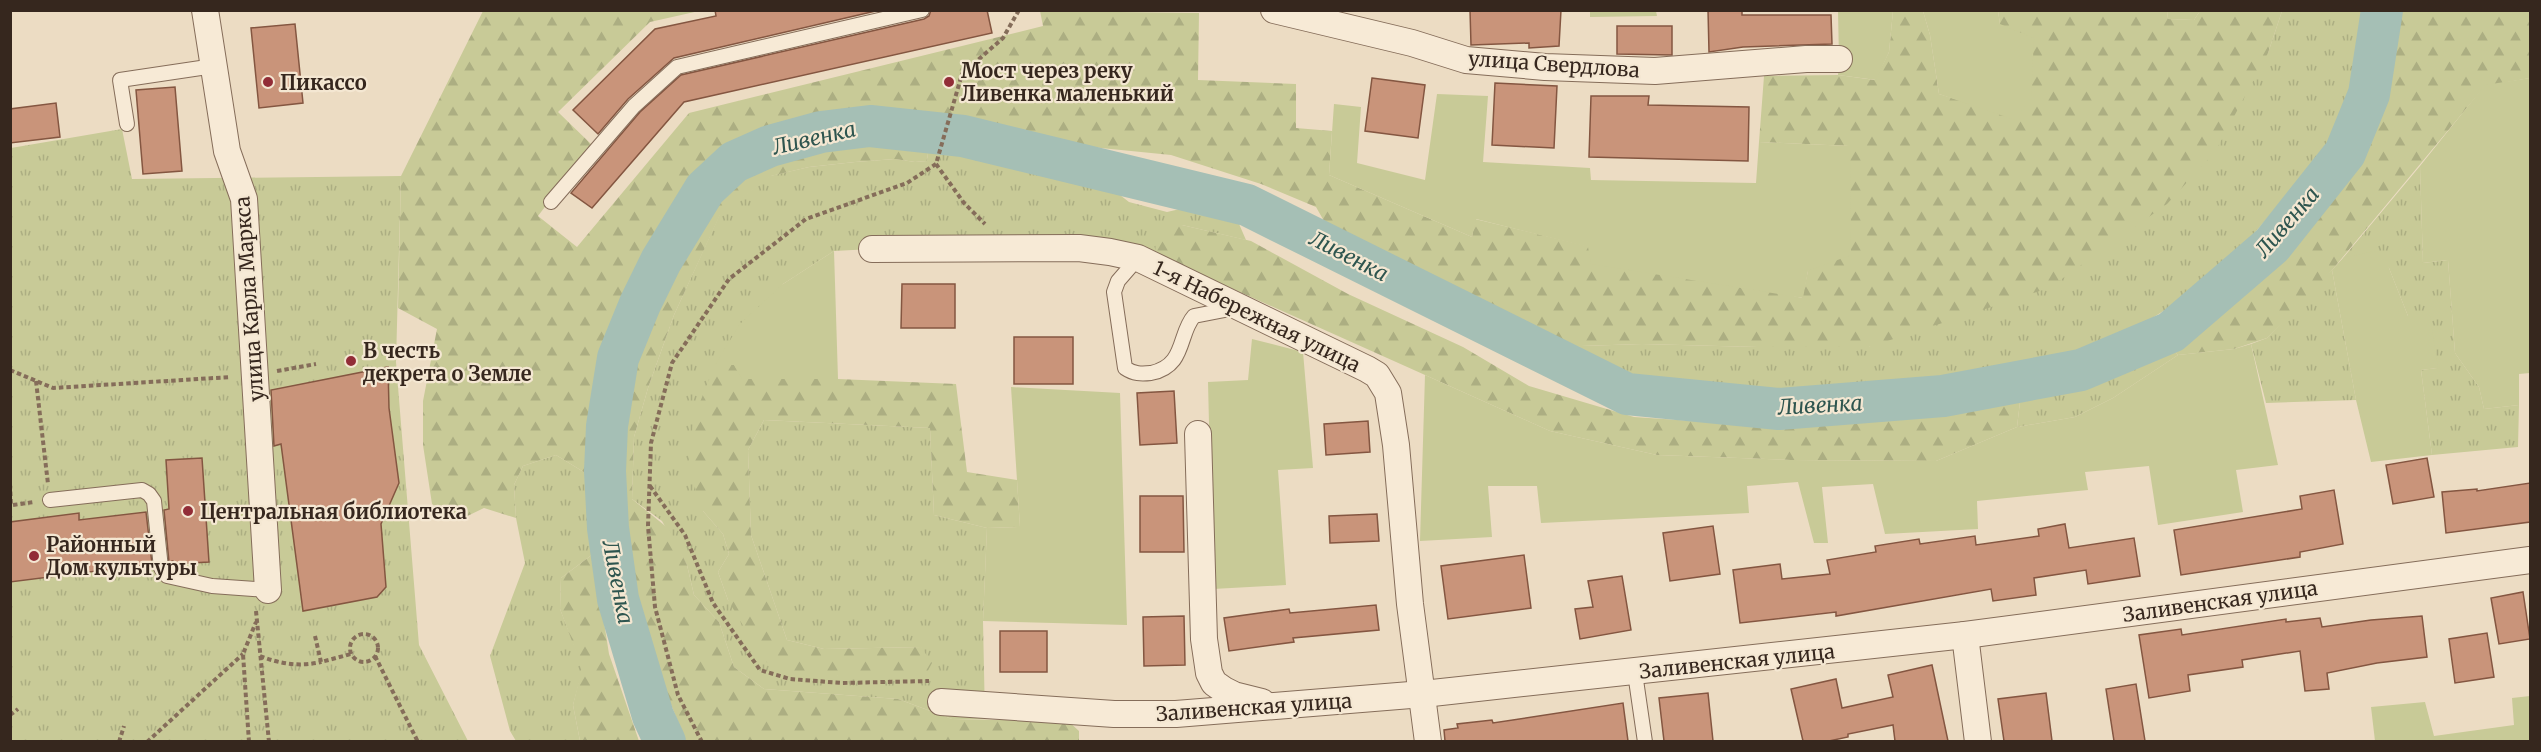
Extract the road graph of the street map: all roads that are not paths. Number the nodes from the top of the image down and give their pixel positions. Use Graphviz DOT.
graph roads {
  1 [pos="205,10"];
  2 [pos="922,10"];
  3 [pos="1274,10"];
  4 [pos="1839,59"];
  5 [pos="214,66"];
  6 [pos="127,124"];
  7 [pos="551,202"];
  8 [pos="872,249"];
  9 [pos="1138,258"];
  10 [pos="1240,308"];
  11 [pos="1198,434"];
  12 [pos="50,500"];
  13 [pos="2530,560"];
  14 [pos="268,590"];
  15 [pos="1965,635"];
  16 [pos="1635,673"];
  17 [pos="936,692"];
  18 [pos="1423,694"];
  19 [pos="1279,707"];
  20 [pos="1428,741"];
  21 [pos="1645,741"];
  22 [pos="1978,741"];
  1 -- 5 [label="street, улица Карла Маркса"];
  2 -- 7 [label="lane"];
  3 -- 4 [label="street, улица Свердлова"];
  5 -- 6 [label="lane"];
  5 -- 14 [label="street, улица Карла Маркса"];
  8 -- 9 [label="street, 1-я Набережная улица"];
  9 -- 10 [label="street, 1-я Набережная улица"];
  9 -- 10 [label="lane"];
  10 -- 18 [label="street, 1-я Набережная улица"];
  11 -- 19 [label="street"];
  12 -- 14 [label="lane"];
  13 -- 15 [label="street, Заливенская улица"];
  15 -- 16 [label="street, Заливенская улица"];
  15 -- 22 [label="street"];
  16 -- 18 [label="street, Заливенская улица"];
  16 -- 21 [label="lane"];
  17 -- 19 [label="street, Заливенская улица"];
  18 -- 19 [label="street, Заливенская улица"];
  18 -- 20 [label="street, 1-я Набережная улица"];
}
